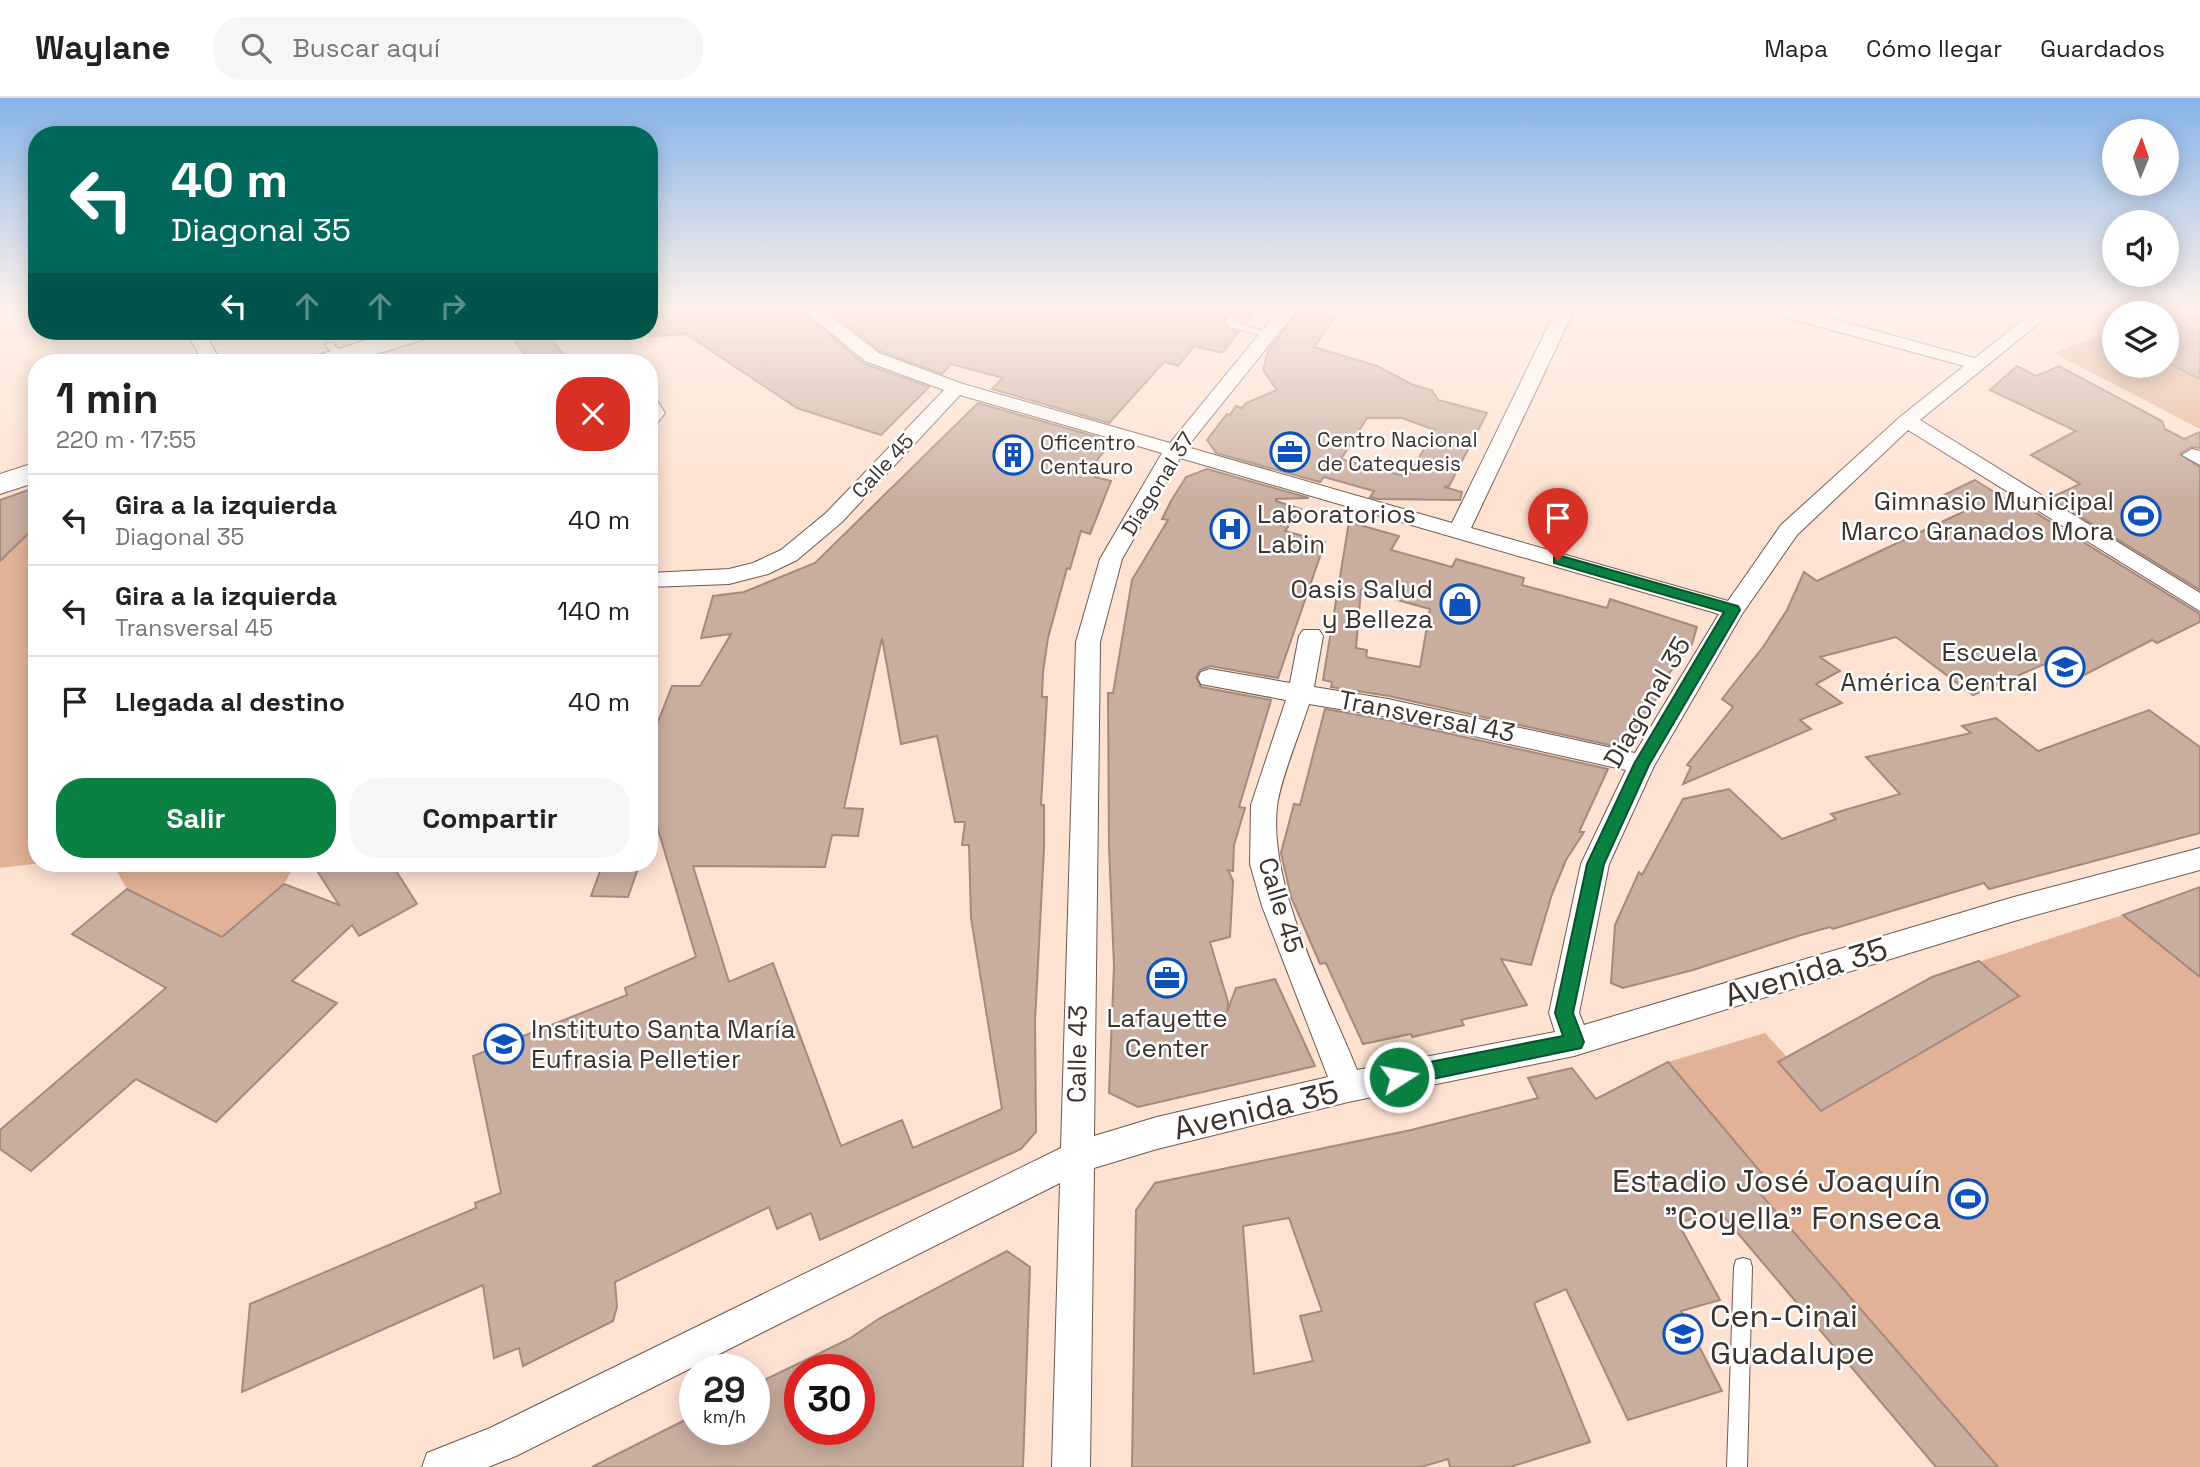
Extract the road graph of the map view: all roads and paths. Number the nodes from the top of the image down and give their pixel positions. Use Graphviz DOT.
graph roads {
  1 [pos="918,374"];
  2 [pos="1236,374"];
  3 [pos="1534,374"];
  4 [pos="1965,374"];
  5 [pos="956,388"];
  6 [pos="1907,421"];
  7 [pos="1175,449"];
  8 [pos="28,474"];
  9 [pos="0,485"];
  10 [pos="1459,531"];
  11 [pos="658,580"];
  12 [pos="2200,603"];
  13 [pos="1733,610"];
  14 [pos="1311,636"];
  15 [pos="1088,642"];
  16 [pos="1210,678"];
  17 [pos="1301,691"];
  18 [pos="1642,764"];
  19 [pos="2195,865"];
  20 [pos="1574,1042"];
  21 [pos="1348,1087"];
  22 [pos="1075,1158"];
  23 [pos="1743,1267"];
  24 [pos="497,1455"];
  25 [pos="441,1467"];
  26 [pos="1071,1467"];
  27 [pos="1737,1467"];
  1 -- 5 [label="street"];
  2 -- 7 [label="street, Diagonal 37"];
  3 -- 10 [label="street"];
  4 -- 6 [label="street, Diagonal 35"];
  5 -- 7 [label="street"];
  5 -- 11 [label="street, Calle 45"];
  6 -- 12 [label="street"];
  6 -- 13 [label="street, Diagonal 35"];
  7 -- 10 [label="street"];
  7 -- 15 [label="street, Diagonal 37"];
  8 -- 9 [label="main road"];
  10 -- 13 [label="street"];
  13 -- 18 [label="street, Diagonal 35"];
  14 -- 17 [label="street, Calle 45"];
  15 -- 22 [label="street, Calle 43"];
  16 -- 17 [label="street, Transversal 43"];
  17 -- 18 [label="street, Transversal 43"];
  17 -- 21 [label="street, Calle 45"];
  18 -- 20 [label="street, Diagonal 35"];
  19 -- 20 [label="street, Avenida 35"];
  20 -- 21 [label="street, Avenida 35"];
  21 -- 22 [label="street, Avenida 35"];
  22 -- 24 [label="street, Avenida 35"];
  22 -- 26 [label="street, Calle 43"];
  23 -- 27 [label="lane"];
  24 -- 25 [label="street, Avenida 35"];
}
